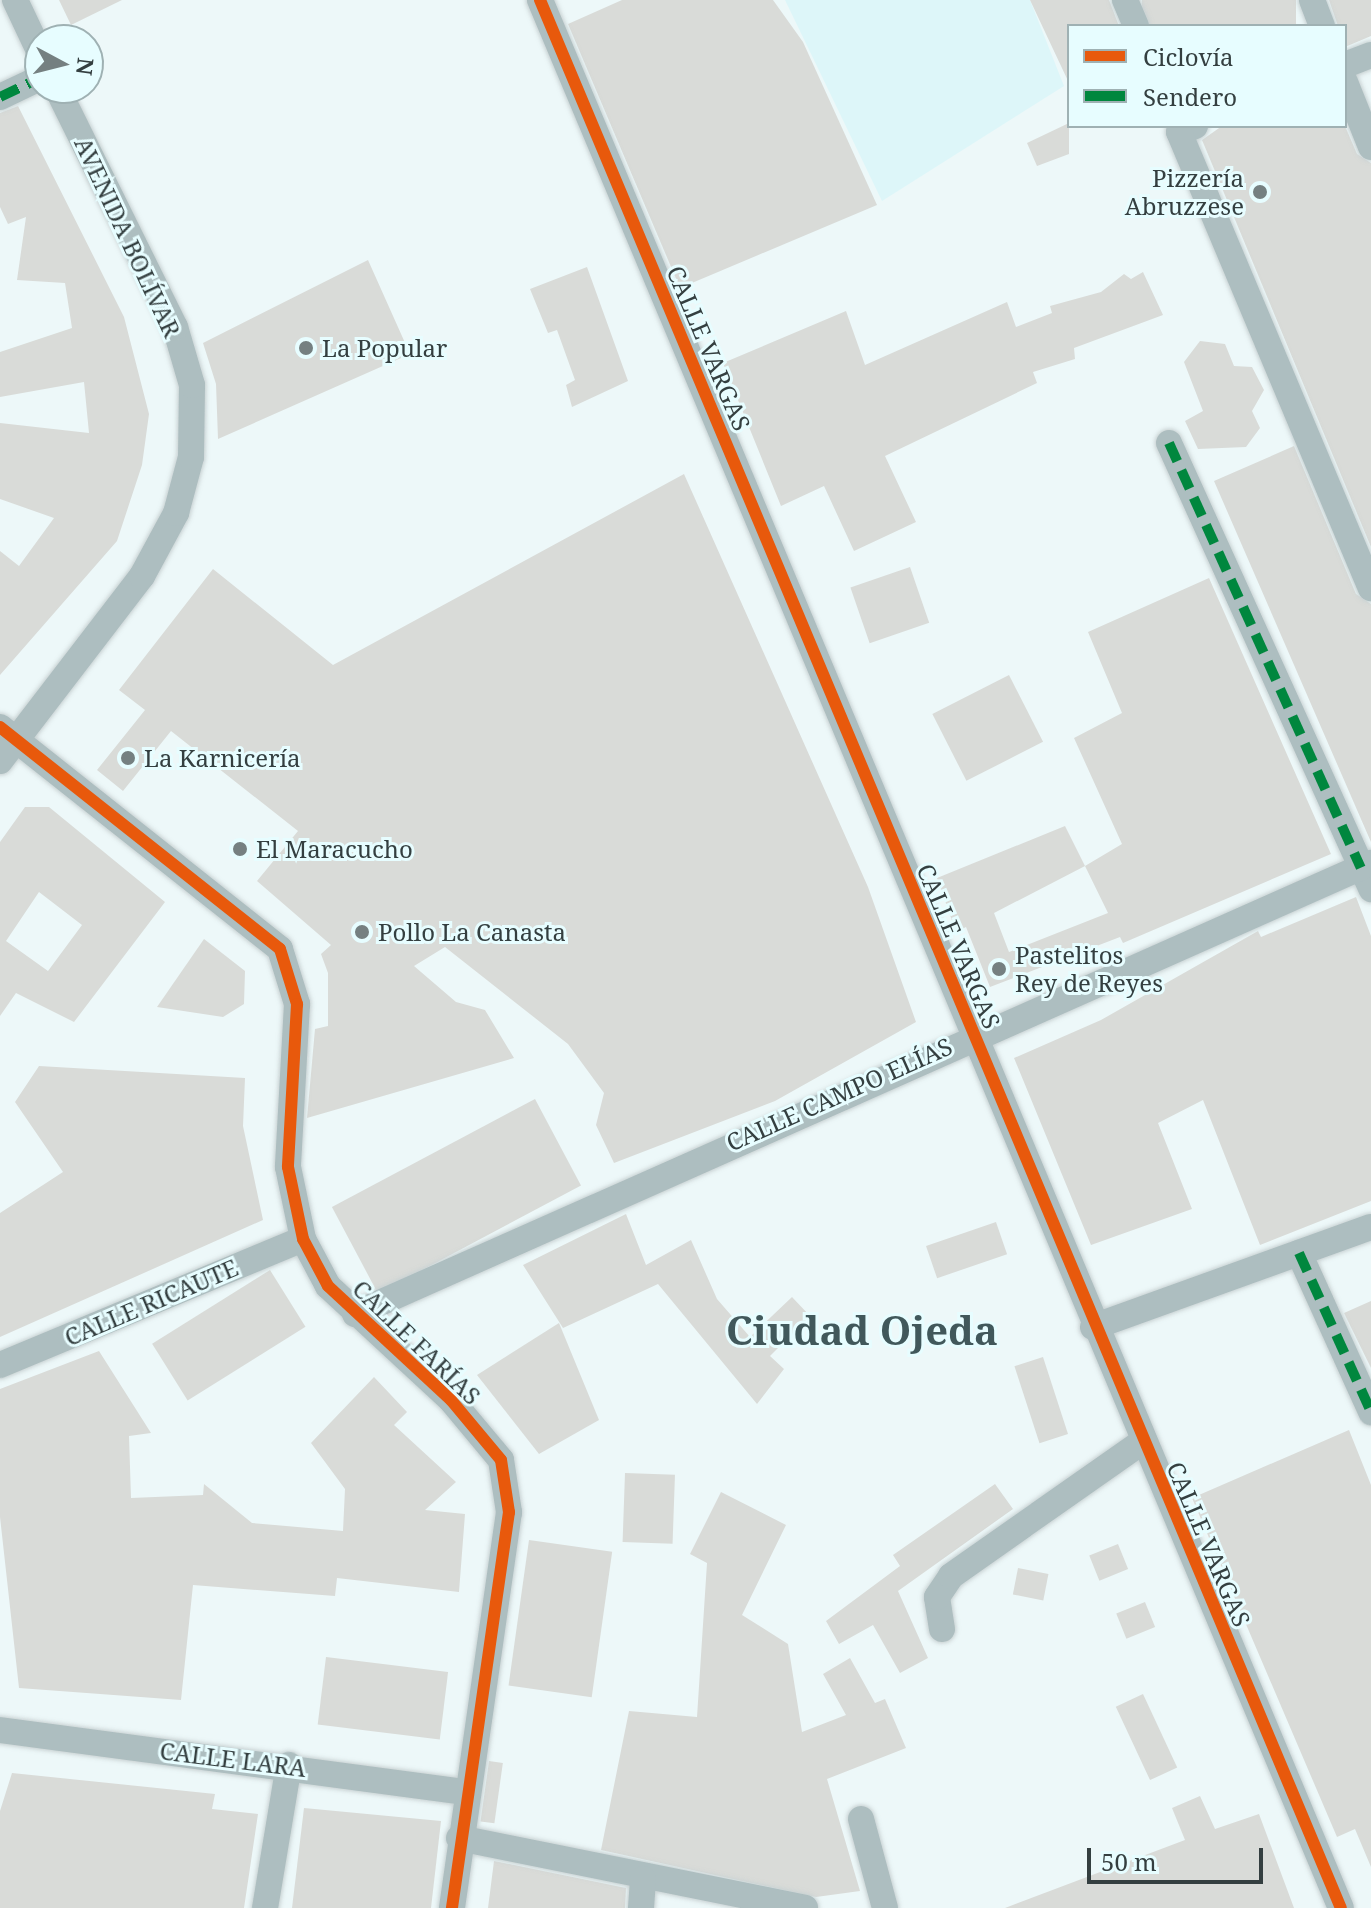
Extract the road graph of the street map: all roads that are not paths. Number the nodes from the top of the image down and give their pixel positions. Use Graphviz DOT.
graph roads {
  1 [pos="15,0"];
  2 [pos="540,0"];
  3 [pos="1125,0"];
  4 [pos="1312,0"];
  5 [pos="26,24"];
  6 [pos="1135,24"];
  7 [pos="1321,24"];
  8 [pos="1371,55"];
  9 [pos="1347,64"];
  10 [pos="24,86"];
  11 [pos="1347,87"];
  12 [pos="0,97"];
  13 [pos="65,104"];
  14 [pos="1183,128"];
  15 [pos="1371,147"];
  16 [pos="1169,443"];
  17 [pos="1371,588"];
  18 [pos="5,743"];
  19 [pos="1368,873"];
  20 [pos="972,1035"];
  21 [pos="1371,1227"];
  22 [pos="303,1239"];
  23 [pos="1299,1253"];
  24 [pos="355,1314"];
  25 [pos="1093,1327"];
  26 [pos="0,1365"];
  27 [pos="1371,1412"];
  28 [pos="1142,1442"];
  29 [pos="942,1629"];
  30 [pos="0,1730"];
  31 [pos="289,1765"];
  32 [pos="466,1792"];
  33 [pos="861,1819"];
  34 [pos="459,1838"];
  35 [pos="643,1879"];
  36 [pos="265,1908"];
  37 [pos="452,1908"];
  38 [pos="641,1908"];
  39 [pos="805,1908"];
  40 [pos="885,1908"];
  41 [pos="1341,1908"];
  1 -- 5 [label="street"];
  2 -- 20 [label="street, CALLE VARGAS"];
  3 -- 6 [label="street"];
  4 -- 7 [label="street"];
  8 -- 9 [label="street"];
  10 -- 12 [label="street"];
  11 -- 15 [label="street"];
  13 -- 18 [label="street, AVENIDA BOLÍVAR"];
  14 -- 17 [label="street"];
  16 -- 19 [label="street"];
  18 -- 22 [label="street, CALLE FARÍAS"];
  19 -- 20 [label="street, CALLE CAMPO ELÍAS"];
  20 -- 24 [label="street, CALLE CAMPO ELÍAS"];
  20 -- 25 [label="street, CALLE VARGAS"];
  21 -- 23 [label="street"];
  22 -- 24 [label="street, CALLE FARÍAS"];
  22 -- 26 [label="street, CALLE RICAUTE"];
  23 -- 25 [label="street"];
  23 -- 27 [label="street"];
  24 -- 32 [label="street, CALLE FARÍAS"];
  25 -- 28 [label="street, CALLE VARGAS"];
  28 -- 29 [label="street"];
  28 -- 41 [label="street, CALLE VARGAS"];
  30 -- 31 [label="street, CALLE LARA"];
  31 -- 32 [label="street, CALLE LARA"];
  31 -- 36 [label="street"];
  32 -- 34 [label="street, CALLE FARÍAS"];
  33 -- 40 [label="street"];
  34 -- 35 [label="street"];
  34 -- 37 [label="street, CALLE FARÍAS"];
  35 -- 38 [label="street"];
  35 -- 39 [label="street"];
}
